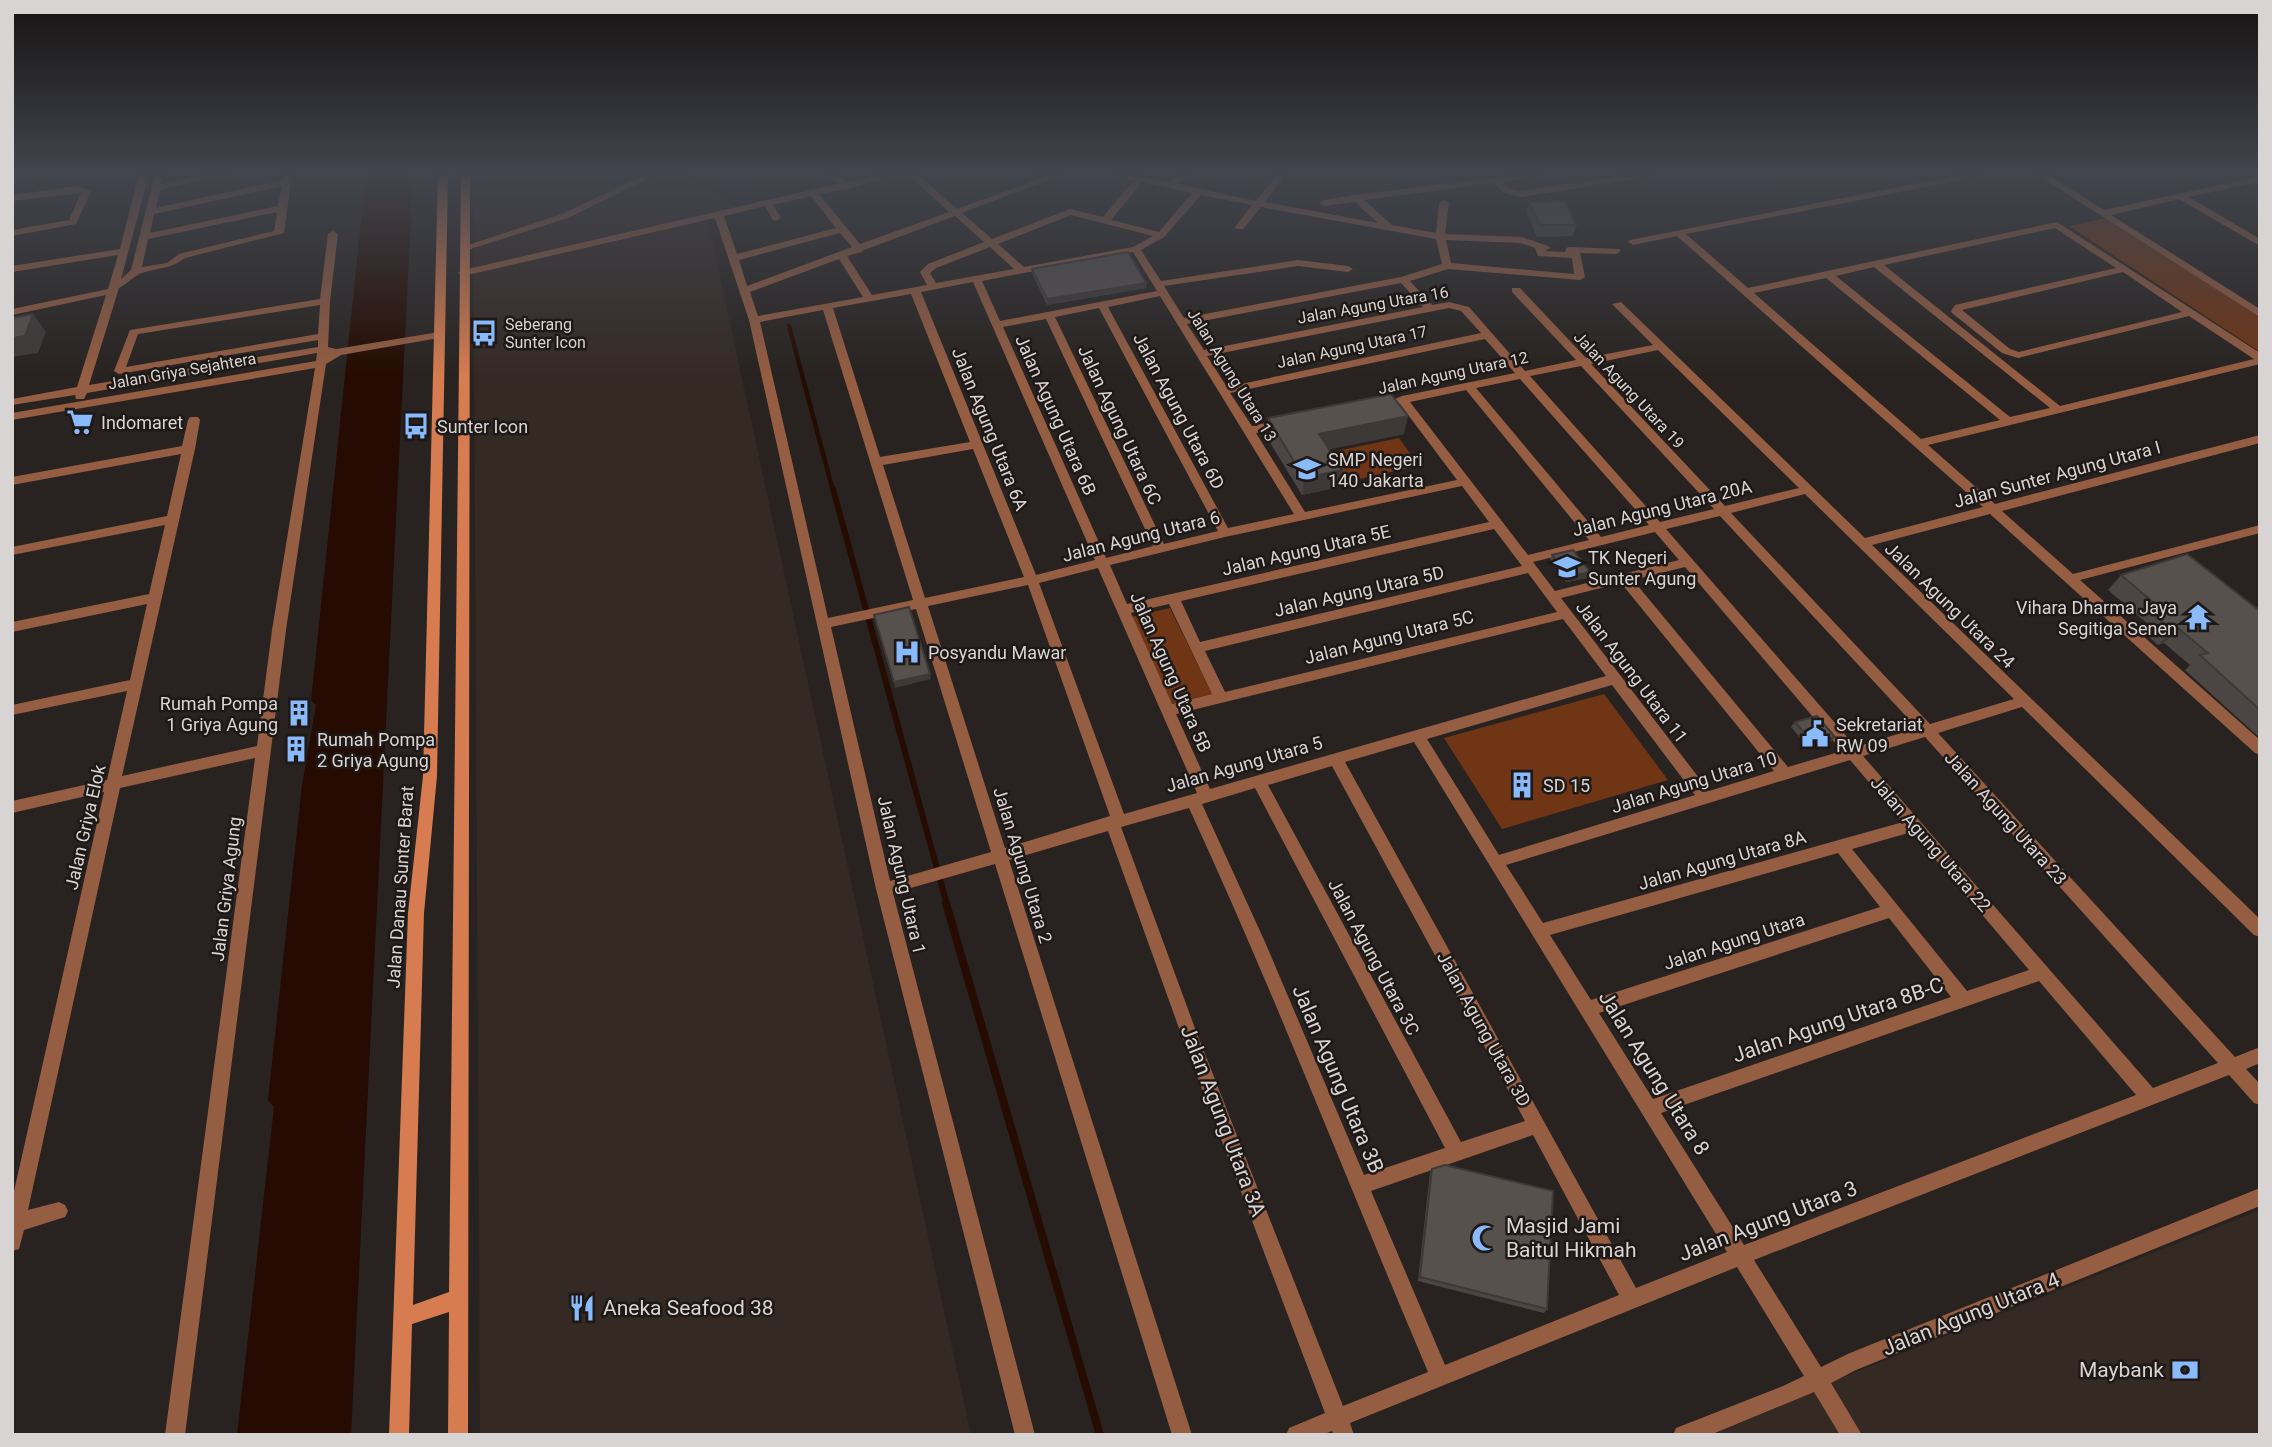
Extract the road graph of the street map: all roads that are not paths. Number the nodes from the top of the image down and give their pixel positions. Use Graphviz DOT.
graph roads {
  1 [pos="127,242"];
  2 [pos="143,242"];
  3 [pos="248,242"];
  4 [pos="332,242"];
  5 [pos="441,242"];
  6 [pos="464,242"];
  7 [pos="484,242"];
  8 [pos="604,242"];
  9 [pos="729,242"];
  10 [pos="796,242"];
  11 [pos="852,242"];
  12 [pos="882,242"];
  13 [pos="992,242"];
  14 [pos="1149,242"];
  15 [pos="1441,242"];
  16 [pos="1526,242"];
  17 [pos="1689,242"];
  18 [pos="1980,242"];
  19 [pos="2083,242"];
  20 [pos="2149,242"];
  21 [pos="1539,246"];
  22 [pos="464,248"];
  23 [pos="1136,249"];
  24 [pos="859,250"];
  25 [pos="125,251"];
  26 [pos="1616,251"];
  27 [pos="842,256"];
  28 [pos="735,258"];
  29 [pos="1875,264"];
  30 [pos="1447,266"];
  31 [pos="12,269"];
  32 [pos="1348,269"];
  33 [pos="2125,269"];
  34 [pos="136,271"];
  35 [pos="1022,271"];
  36 [pos="463,273"];
  37 [pos="1828,274"];
  38 [pos="976,280"];
  39 [pos="1403,280"];
  40 [pos="933,287"];
  41 [pos="114,288"];
  42 [pos="1160,288"];
  43 [pos="746,290"];
  44 [pos="915,290"];
  45 [pos="1516,290"];
  46 [pos="1746,292"];
  47 [pos="869,299"];
  48 [pos="324,301"];
  49 [pos="1617,304"];
  50 [pos="1102,305"];
  51 [pos="827,306"];
  52 [pos="1429,308"];
  53 [pos="12,312"];
  54 [pos="2190,313"];
  55 [pos="2260,314"];
  56 [pos="1049,315"];
  57 [pos="754,320"];
  58 [pos="1180,322"];
  59 [pos="997,325"];
  60 [pos="439,335"];
  61 [pos="1488,335"];
  62 [pos="324,336"];
  63 [pos="1661,346"];
  64 [pos="1200,354"];
  65 [pos="321,356"];
  66 [pos="2260,359"];
  67 [pos="1582,363"];
  68 [pos="1524,374"];
  69 [pos="1469,386"];
  70 [pos="82,391"];
  71 [pos="1222,391"];
  72 [pos="1396,401"];
  73 [pos="12,402"];
  74 [pos="77,405"];
  75 [pos="2059,410"];
  76 [pos="12,417"];
  77 [pos="194,420"];
  78 [pos="1299,420"];
  79 [pos="2009,422"];
  80 [pos="1247,431"];
  81 [pos="2260,439"];
  82 [pos="1919,443"];
  83 [pos="978,444"];
  84 [pos="189,449"];
  85 [pos="876,462"];
  86 [pos="12,481"];
  87 [pos="1465,482"];
  88 [pos="1807,490"];
  89 [pos="1993,509"];
  90 [pos="1720,511"];
  91 [pos="1301,517"];
  92 [pos="173,519"];
  93 [pos="1497,524"];
  94 [pos="1658,527"];
  95 [pos="2260,528"];
  96 [pos="1226,533"];
  97 [pos="1598,542"];
  98 [pos="1862,543"];
  99 [pos="1160,549"];
  100 [pos="12,551"];
  101 [pos="1688,562"];
  102 [pos="1103,564"];
  103 [pos="1528,564"];
  104 [pos="462,566"];
  105 [pos="436,572"];
  106 [pos="1624,578"];
  107 [pos="2069,579"];
  108 [pos="1032,580"];
  109 [pos="1552,596"];
  110 [pos="157,597"];
  111 [pos="1173,599"];
  112 [pos="920,603"];
  113 [pos="1122,610"];
  114 [pos="1566,614"];
  115 [pos="825,624"];
  116 [pos="12,627"];
  117 [pos="1196,648"];
  118 [pos="1615,679"];
  119 [pos="136,684"];
  120 [pos="1221,698"];
  121 [pos="2024,701"];
  122 [pos="12,710"];
  123 [pos="1167,711"];
  124 [pos="1928,731"];
  125 [pos="1417,735"];
  126 [pos="2260,749"];
  127 [pos="264,750"];
  128 [pos="1853,754"];
  129 [pos="1335,758"];
  130 [pos="1785,774"];
  131 [pos="1258,780"];
  132 [pos="115,784"];
  133 [pos="1198,797"];
  134 [pos="1706,798"];
  135 [pos="12,807"];
  136 [pos="1115,821"];
  137 [pos="1914,825"];
  138 [pos="1841,846"];
  139 [pos="999,854"];
  140 [pos="1496,862"];
  141 [pos="884,889"];
  142 [pos="1892,910"];
  143 [pos="2260,930"];
  144 [pos="1540,932"];
  145 [pos="2042,973"];
  146 [pos="1964,1000"];
  147 [pos="1588,1009"];
  148 [pos="2260,1055"];
  149 [pos="2231,1066"];
  150 [pos="2149,1097"];
  151 [pos="2260,1097"];
  152 [pos="1648,1110"];
  153 [pos="1537,1125"];
  154 [pos="1457,1152"];
  155 [pos="1358,1186"];
  156 [pos="2260,1197"];
  157 [pos="60,1211"];
  158 [pos="14,1223"];
  159 [pos="12,1242"];
  160 [pos="1741,1255"];
  161 [pos="458,1299"];
  162 [pos="1632,1299"];
  163 [pos="402,1318"];
  164 [pos="1440,1377"];
  165 [pos="1818,1380"];
  166 [pos="1341,1426"];
  167 [pos="175,1435"];
  168 [pos="399,1435"];
  169 [pos="458,1435"];
  170 [pos="1025,1435"];
  171 [pos="1182,1435"];
  172 [pos="1296,1435"];
  173 [pos="1683,1435"];
  174 [pos="1852,1435"];
  1 -- 25 [label="street"];
  2 -- 34 [label="street"];
  3 -- 34 [label="street"];
  4 -- 48 [label="street"];
  5 -- 60 [label="main road, Jalan Danau Sunter Barat"];
  6 -- 22 [label="main road"];
  7 -- 22 [label="street"];
  8 -- 36 [label="street"];
  9 -- 28 [label="street, Jalan Agung Utara 1"];
  10 -- 28 [label="street"];
  11 -- 24 [label="street"];
  12 -- 24 [label="street"];
  13 -- 35 [label="street"];
  13 -- 40 [label="street"];
  14 -- 23 [label="street"];
  15 -- 30 [label="street"];
  16 -- 21 [label="street"];
  17 -- 46 [label="street"];
  18 -- 29 [label="street"];
  19 -- 33 [label="street"];
  20 -- 55 [label="street"];
  21 -- 26 [label="street"];
  21 -- 30 [label="street"];
  22 -- 36 [label="main road"];
  23 -- 35 [label="street"];
  23 -- 42 [label="street, Jalan Agung Utara 13"];
  24 -- 27 [label="street"];
  25 -- 31 [label="street"];
  25 -- 41 [label="street"];
  27 -- 43 [label="street"];
  27 -- 47 [label="street"];
  28 -- 43 [label="street, Jalan Agung Utara 1"];
  29 -- 37 [label="street"];
  29 -- 75 [label="street"];
  30 -- 39 [label="street"];
  32 -- 42 [label="street"];
  33 -- 54 [label="street"];
  33 -- 54 [label="street"];
  34 -- 41 [label="street"];
  35 -- 38 [label="street"];
  36 -- 104 [label="main road"];
  37 -- 46 [label="street"];
  37 -- 79 [label="street"];
  38 -- 40 [label="street"];
  38 -- 59 [label="street, Jalan Agung Utara 6B"];
  39 -- 52 [label="street"];
  39 -- 58 [label="street"];
  40 -- 44 [label="street"];
  41 -- 53 [label="street"];
  41 -- 70 [label="street"];
  42 -- 50 [label="street"];
  42 -- 58 [label="street, Jalan Agung Utara 13"];
  43 -- 57 [label="street, Jalan Agung Utara 1"];
  44 -- 47 [label="street"];
  44 -- 83 [label="street, Jalan Agung Utara 6A"];
  45 -- 67 [label="street, Jalan Agung Utara 19"];
  46 -- 82 [label="street"];
  47 -- 51 [label="street"];
  48 -- 62 [label="street"];
  48 -- 62 [label="street"];
  49 -- 63 [label="street, Jalan Agung Utara 24"];
  50 -- 56 [label="street"];
  50 -- 96 [label="street, Jalan Agung Utara 6D"];
  51 -- 57 [label="street"];
  51 -- 85 [label="street, Jalan Agung Utara 2"];
  52 -- 61 [label="street, Jalan Agung Utara 16"];
  52 -- 64 [label="street, Jalan Agung Utara 16"];
  54 -- 66 [label="street"];
  56 -- 59 [label="street"];
  56 -- 99 [label="street, Jalan Agung Utara 6C"];
  57 -- 115 [label="street, Jalan Agung Utara 1"];
  58 -- 64 [label="street, Jalan Agung Utara 13"];
  59 -- 102 [label="street, Jalan Agung Utara 6B"];
  60 -- 65 [label="street, Jalan Griya Sejahtera"];
  60 -- 105 [label="main road, Jalan Danau Sunter Barat"];
  61 -- 68 [label="street, Jalan Agung Utara 16"];
  61 -- 71 [label="street, Jalan Agung Utara 17"];
  62 -- 65 [label="street"];
  63 -- 67 [label="street, Jalan Agung Utara 12"];
  63 -- 88 [label="street, Jalan Agung Utara 24"];
  64 -- 71 [label="street, Jalan Agung Utara 13"];
  65 -- 70 [label="street, Jalan Griya Sejahtera"];
  65 -- 74 [label="street, Jalan Griya Sejahtera"];
  65 -- 127 [label="street, Jalan Griya Agung"];
  66 -- 75 [label="street"];
  67 -- 68 [label="street, Jalan Agung Utara 12"];
  67 -- 90 [label="street, Jalan Agung Utara 19"];
  68 -- 69 [label="street, Jalan Agung Utara 12"];
  68 -- 94 [label="street, Jalan Agung Utara 16"];
  69 -- 72 [label="street, Jalan Agung Utara 12"];
  69 -- 97 [label="street"];
  70 -- 73 [label="street, Jalan Griya Sejahtera"];
  70 -- 74 [label="street"];
  71 -- 80 [label="street, Jalan Agung Utara 13"];
  72 -- 87 [label="street, Jalan Agung Utara 11"];
  74 -- 76 [label="street, Jalan Griya Sejahtera"];
  75 -- 79 [label="street"];
  77 -- 84 [label="street, Jalan Griya Elok"];
  78 -- 80 [label="street"];
  79 -- 82 [label="street"];
  80 -- 91 [label="street, Jalan Agung Utara 13"];
  81 -- 89 [label="street, Jalan Sunter Agung Utara I"];
  82 -- 89 [label="street"];
  83 -- 85 [label="street"];
  83 -- 108 [label="street, Jalan Agung Utara 6A"];
  84 -- 86 [label="street"];
  84 -- 92 [label="street, Jalan Griya Elok"];
  85 -- 112 [label="street, Jalan Agung Utara 2"];
  87 -- 91 [label="street, Jalan Agung Utara 6"];
  87 -- 93 [label="street, Jalan Agung Utara 11"];
  88 -- 90 [label="street, Jalan Agung Utara 20A"];
  88 -- 98 [label="street, Jalan Agung Utara 24"];
  89 -- 98 [label="street, Jalan Sunter Agung Utara I"];
  89 -- 107 [label="street"];
  90 -- 94 [label="street, Jalan Agung Utara 20A"];
  90 -- 124 [label="street, Jalan Agung Utara 23"];
  91 -- 96 [label="street, Jalan Agung Utara 6"];
  92 -- 100 [label="street"];
  92 -- 110 [label="street, Jalan Griya Elok"];
  93 -- 103 [label="street, Jalan Agung Utara 11"];
  93 -- 111 [label="street, Jalan Agung Utara 5E"];
  94 -- 97 [label="street, Jalan Agung Utara 20A"];
  94 -- 101 [label="street, Jalan Agung Utara 22"];
  95 -- 107 [label="street"];
  96 -- 99 [label="street, Jalan Agung Utara 6"];
  97 -- 103 [label="street, Jalan Agung Utara 20A"];
  98 -- 121 [label="street, Jalan Agung Utara 24"];
  99 -- 102 [label="street, Jalan Agung Utara 6"];
  101 -- 106 [label="street"];
  101 -- 128 [label="street, Jalan Agung Utara 22"];
  102 -- 108 [label="street, Jalan Agung Utara 6"];
  102 -- 113 [label="street, Jalan Agung Utara 5B"];
  103 -- 109 [label="street, Jalan Agung Utara 11"];
  103 -- 117 [label="street, Jalan Agung Utara 5D"];
  104 -- 105 [label="main road"];
  104 -- 161 [label="main road"];
  105 -- 163 [label="main road, Jalan Danau Sunter Barat"];
  106 -- 109 [label="street"];
  106 -- 130 [label="street"];
  107 -- 126 [label="street"];
  108 -- 112 [label="street, Jalan Agung Utara 6"];
  108 -- 136 [label="street, Jalan Agung Utara 6A"];
  109 -- 114 [label="street, Jalan Agung Utara 11"];
  110 -- 116 [label="street"];
  110 -- 119 [label="street, Jalan Griya Elok"];
  111 -- 113 [label="street, Jalan Agung Utara 5E"];
  111 -- 117 [label="street"];
  112 -- 115 [label="street, Jalan Agung Utara 6"];
  112 -- 139 [label="street, Jalan Agung Utara 2"];
  113 -- 123 [label="street, Jalan Agung Utara 5B"];
  114 -- 118 [label="street, Jalan Agung Utara 11"];
  114 -- 120 [label="street, Jalan Agung Utara 5C"];
  115 -- 141 [label="street, Jalan Agung Utara 1"];
  117 -- 120 [label="street"];
  118 -- 125 [label="street, Jalan Agung Utara 5"];
  118 -- 134 [label="street, Jalan Agung Utara 11"];
  119 -- 122 [label="street"];
  119 -- 132 [label="street, Jalan Griya Elok"];
  120 -- 123 [label="street, Jalan Agung Utara 5C"];
  121 -- 124 [label="street, Jalan Agung Utara 10"];
  121 -- 143 [label="street, Jalan Agung Utara 24"];
  123 -- 133 [label="street, Jalan Agung Utara 5B"];
  124 -- 128 [label="street, Jalan Agung Utara 10"];
  124 -- 149 [label="street, Jalan Agung Utara 23"];
  125 -- 129 [label="street, Jalan Agung Utara 5"];
  125 -- 140 [label="street, Jalan Agung Utara 8"];
  127 -- 132 [label="street"];
  127 -- 167 [label="street, Jalan Griya Agung"];
  128 -- 130 [label="street, Jalan Agung Utara 10"];
  128 -- 137 [label="street, Jalan Agung Utara 22"];
  129 -- 131 [label="street, Jalan Agung Utara 5"];
  129 -- 153 [label="street, Jalan Agung Utara 3D"];
  130 -- 134 [label="street, Jalan Agung Utara 10"];
  131 -- 133 [label="street, Jalan Agung Utara 5"];
  131 -- 154 [label="street, Jalan Agung Utara 3C"];
  132 -- 135 [label="street"];
  132 -- 158 [label="street, Jalan Griya Elok"];
  133 -- 136 [label="street, Jalan Agung Utara 5"];
  133 -- 155 [label="street, Jalan Agung Utara 3B"];
  134 -- 140 [label="street, Jalan Agung Utara 10"];
  136 -- 139 [label="street, Jalan Agung Utara 5"];
  136 -- 166 [label="street, Jalan Agung Utara 3A"];
  137 -- 138 [label="street, Jalan Agung Utara 8A"];
  137 -- 145 [label="street, Jalan Agung Utara 22"];
  138 -- 142 [label="street"];
  138 -- 144 [label="street, Jalan Agung Utara 8A"];
  139 -- 141 [label="street, Jalan Agung Utara 5"];
  139 -- 171 [label="street, Jalan Agung Utara 2"];
  140 -- 144 [label="street, Jalan Agung Utara 8"];
  141 -- 170 [label="street, Jalan Agung Utara 1"];
  142 -- 146 [label="street"];
  142 -- 147 [label="street, Jalan Agung Utara"];
  144 -- 147 [label="street, Jalan Agung Utara 8"];
  145 -- 146 [label="street, Jalan Agung Utara 8B-C"];
  145 -- 150 [label="street, Jalan Agung Utara 22"];
  146 -- 152 [label="street, Jalan Agung Utara 8B-C"];
  147 -- 152 [label="street, Jalan Agung Utara 8"];
  148 -- 149 [label="street, Jalan Agung Utara 3"];
  149 -- 150 [label="street, Jalan Agung Utara 3"];
  149 -- 151 [label="street, Jalan Agung Utara 23"];
  150 -- 160 [label="street, Jalan Agung Utara 3"];
  152 -- 160 [label="street, Jalan Agung Utara 8"];
  153 -- 154 [label="street"];
  153 -- 162 [label="street, Jalan Agung Utara 3D"];
  154 -- 155 [label="street"];
  155 -- 164 [label="street, Jalan Agung Utara 3B"];
  156 -- 165 [label="street, Jalan Agung Utara 4"];
  157 -- 158 [label="street"];
  158 -- 159 [label="street, Jalan Griya Elok"];
  160 -- 162 [label="street, Jalan Agung Utara 3"];
  160 -- 165 [label="street, Jalan Agung Utara 8"];
  161 -- 163 [label="main road"];
  161 -- 169 [label="main road"];
  162 -- 164 [label="street, Jalan Agung Utara 3"];
  163 -- 168 [label="main road, Jalan Danau Sunter Barat"];
  164 -- 166 [label="street, Jalan Agung Utara 3"];
  165 -- 173 [label="street, Jalan Agung Utara 4"];
  165 -- 174 [label="street, Jalan Agung Utara 8"];
  166 -- 172 [label="street, Jalan Agung Utara 3"];
}
